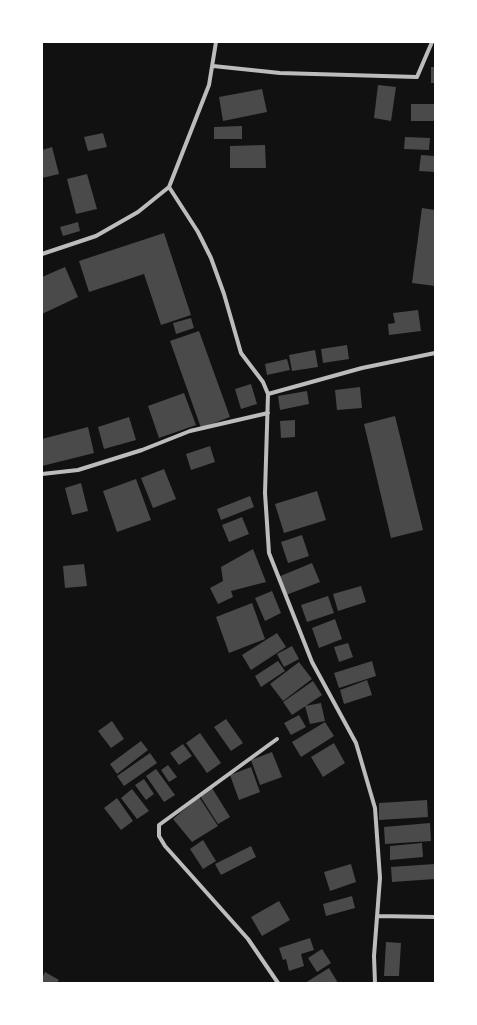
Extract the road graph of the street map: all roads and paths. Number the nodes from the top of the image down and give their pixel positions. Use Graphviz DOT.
graph roads {
  1 [pos="216,42"];
  2 [pos="432,42"];
  3 [pos="213,66"];
  4 [pos="169,187"];
  5 [pos="42,254"];
  6 [pos="435,353"];
  7 [pos="268,394"];
  8 [pos="268,413"];
  9 [pos="42,474"];
  10 [pos="277,739"];
  11 [pos="377,916"];
  12 [pos="435,917"];
  13 [pos="278,983"];
  14 [pos="375,983"];
  1 -- 3 [label="street"];
  2 -- 3 [label="street"];
  3 -- 4 [label="street"];
  4 -- 5 [label="street"];
  4 -- 7 [label="street"];
  6 -- 7 [label="street"];
  7 -- 8 [label="street"];
  8 -- 9 [label="street"];
  8 -- 11 [label="street"];
  10 -- 13 [label="street"];
  11 -- 12 [label="street"];
  11 -- 14 [label="street"];
}
